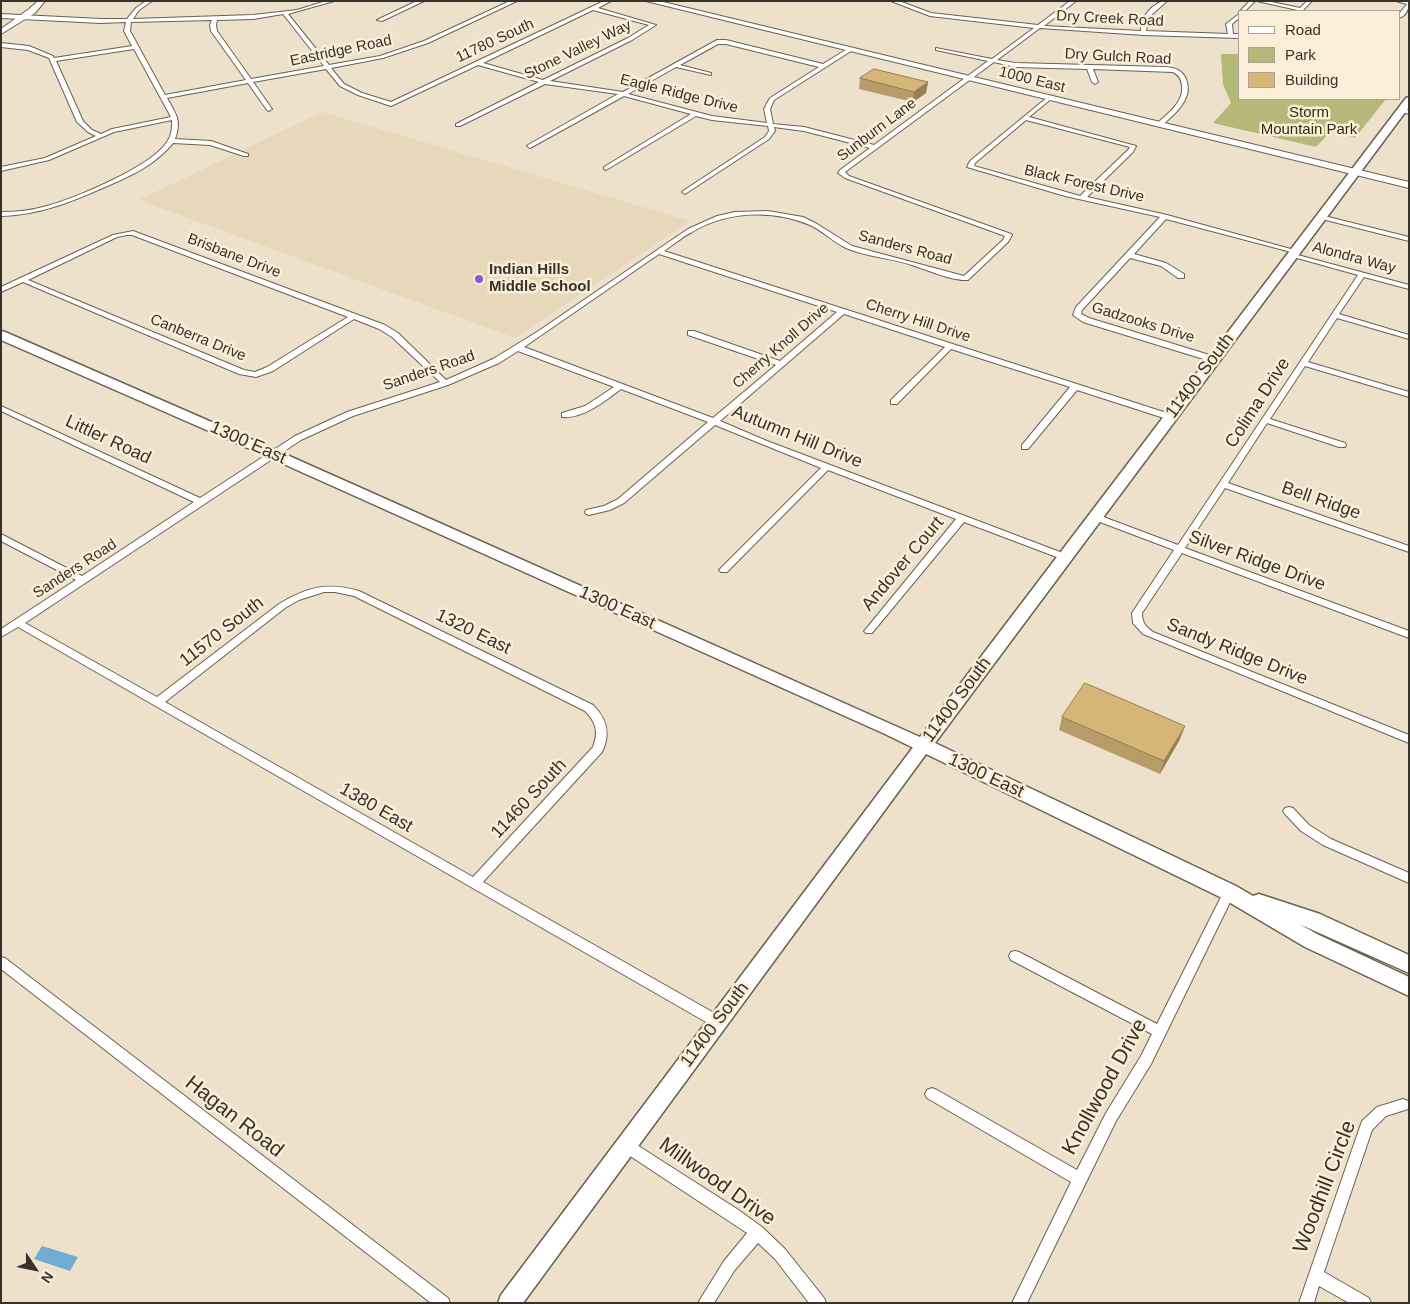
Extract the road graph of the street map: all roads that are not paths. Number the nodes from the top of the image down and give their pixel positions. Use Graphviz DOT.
graph roads {
  1 [pos="42,1"];
  2 [pos="150,1"];
  3 [pos="332,1"];
  4 [pos="422,1"];
  5 [pos="516,1"];
  6 [pos="609,1"];
  7 [pos="649,1"];
  8 [pos="893,1"];
  9 [pos="1074,1"];
  10 [pos="1165,1"];
  11 [pos="1253,1"];
  12 [pos="1259,1"];
  13 [pos="1310,1"];
  14 [pos="1398,1"];
  15 [pos="1409,4"];
  16 [pos="594,9"];
  17 [pos="1243,10"];
  18 [pos="285,14"];
  19 [pos="1,16"];
  20 [pos="1238,16"];
  21 [pos="1400,16"];
  22 [pos="24,17"];
  23 [pos="215,18"];
  24 [pos="129,20"];
  25 [pos="380,20"];
  26 [pos="1039,27"];
  27 [pos="1,32"];
  28 [pos="1144,33"];
  29 [pos="1231,36"];
  30 [pos="1238,36"];
  31 [pos="1,45"];
  32 [pos="135,47"];
  33 [pos="938,49"];
  34 [pos="849,50"];
  35 [pos="53,60"];
  36 [pos="992,61"];
  37 [pos="478,63"];
  38 [pos="675,66"];
  39 [pos="823,66"];
  40 [pos="328,68"];
  41 [pos="1090,68"];
  42 [pos="709,74"];
  43 [pos="968,79"];
  44 [pos="249,82"];
  45 [pos="543,82"];
  46 [pos="1095,82"];
  47 [pos="624,94"];
  48 [pos="163,97"];
  49 [pos="1049,98"];
  50 [pos="1409,100"];
  51 [pos="269,109"];
  52 [pos="1405,111"];
  53 [pos="696,114"];
  54 [pos="175,118"];
  55 [pos="1025,118"];
  56 [pos="458,125"];
  57 [pos="771,125"];
  58 [pos="1159,125"];
  59 [pos="100,135"];
  60 [pos="171,141"];
  61 [pos="530,146"];
  62 [pos="874,147"];
  63 [pos="246,155"];
  64 [pos="606,168"];
  65 [pos="1,169"];
  66 [pos="1354,172"];
  67 [pos="1409,185"];
  68 [pos="684,192"];
  69 [pos="1082,198"];
  70 [pos="1,214"];
  71 [pos="1165,216"];
  72 [pos="1320,217"];
  73 [pos="1008,235"];
  74 [pos="1409,239"];
  75 [pos="659,252"];
  76 [pos="1293,253"];
  77 [pos="1129,255"];
  78 [pos="1362,274"];
  79 [pos="1181,276"];
  80 [pos="23,280"];
  81 [pos="1409,287"];
  82 [pos="1,290"];
  83 [pos="843,312"];
  84 [pos="1335,315"];
  85 [pos="354,316"];
  86 [pos="691,333"];
  87 [pos="1,335"];
  88 [pos="1409,337"];
  89 [pos="950,346"];
  90 [pos="518,348"];
  91 [pos="1213,359"];
  92 [pos="1304,363"];
  93 [pos="781,364"];
  94 [pos="445,383"];
  95 [pos="620,386"];
  96 [pos="1075,387"];
  97 [pos="1409,395"];
  98 [pos="894,402"];
  99 [pos="1,408"];
  100 [pos="565,415"];
  101 [pos="1170,417"];
  102 [pos="1266,420"];
  103 [pos="714,422"];
  104 [pos="1342,445"];
  105 [pos="1025,447"];
  106 [pos="273,454"];
  107 [pos="827,467"];
  108 [pos="1223,484"];
  109 [pos="201,502"];
  110 [pos="589,512"];
  111 [pos="1095,517"];
  112 [pos="962,518"];
  113 [pos="1,537"];
  114 [pos="1180,549"];
  115 [pos="1409,549"];
  116 [pos="1065,557"];
  117 [pos="724,570"];
  118 [pos="83,580"];
  119 [pos="310,592"];
  120 [pos="18,623"];
  121 [pos="869,631"];
  122 [pos="1,634"];
  123 [pos="1409,635"];
  124 [pos="157,703"];
  125 [pos="603,734"];
  126 [pos="1409,739"];
  127 [pos="923,746"];
  128 [pos="1289,811"];
  129 [pos="1409,878"];
  130 [pos="474,884"];
  131 [pos="1229,892"];
  132 [pos="1015,956"];
  133 [pos="1,962"];
  134 [pos="1409,964"];
  135 [pos="1409,987"];
  136 [pos="718,1022"];
  137 [pos="1160,1032"];
  138 [pos="932,1094"];
  139 [pos="1403,1105"];
  140 [pos="626,1145"];
  141 [pos="1079,1180"];
  142 [pos="757,1232"];
  143 [pos="1315,1275"];
  144 [pos="443,1303"];
  145 [pos="509,1303"];
  146 [pos="705,1303"];
  147 [pos="818,1303"];
  148 [pos="1019,1303"];
  149 [pos="1306,1303"];
  150 [pos="1364,1303"];
  1 -- 22 [label="street"];
  2 -- 24 [label="street"];
  3 -- 18 [label="street"];
  4 -- 25 [label="street"];
  5 -- 40 [label="street, Eastridge Road"];
  6 -- 16 [label="street, 11780 South"];
  7 -- 34 [label="street, 1000 East"];
  8 -- 26 [label="street, Dry Creek Road"];
  9 -- 26 [label="street, Sunburn Lane"];
  10 -- 28 [label="street"];
  11 -- 17 [label="street"];
  12 -- 13 [label="street"];
  14 -- 15 [label="street"];
  15 -- 21 [label="street"];
  16 -- 37 [label="street, 11780 South"];
  16 -- 45 [label="street, Stone Valley Way"];
  18 -- 23 [label="street"];
  18 -- 40 [label="street"];
  19 -- 22 [label="street"];
  20 -- 29 [label="street"];
  22 -- 24 [label="street"];
  22 -- 27 [label="street"];
  23 -- 24 [label="street"];
  23 -- 44 [label="street"];
  24 -- 32 [label="street"];
  26 -- 28 [label="street, Dry Creek Road"];
  26 -- 36 [label="street, Sunburn Lane"];
  28 -- 29 [label="street, Dry Creek Road"];
  29 -- 30 [label="street, Dry Creek Road"];
  31 -- 35 [label="street"];
  32 -- 35 [label="street"];
  32 -- 48 [label="street"];
  33 -- 36 [label="street, Dry Gulch Road"];
  34 -- 39 [label="street"];
  34 -- 43 [label="street, 1000 East"];
  35 -- 59 [label="street"];
  36 -- 41 [label="street, Dry Gulch Road"];
  36 -- 43 [label="street, Sunburn Lane"];
  37 -- 40 [label="street, 11780 South"];
  37 -- 45 [label="street, Eagle Ridge Drive"];
  38 -- 39 [label="street"];
  38 -- 42 [label="street"];
  38 -- 47 [label="street"];
  39 -- 57 [label="street"];
  40 -- 44 [label="street, Eastridge Road"];
  41 -- 46 [label="street"];
  41 -- 58 [label="street, Dry Gulch Road"];
  43 -- 49 [label="street, 1000 East"];
  43 -- 62 [label="street, Sunburn Lane"];
  44 -- 48 [label="street, Eastridge Road"];
  44 -- 51 [label="street"];
  45 -- 47 [label="street, Eagle Ridge Drive"];
  45 -- 56 [label="street, Stone Valley Way"];
  47 -- 53 [label="street, Eagle Ridge Drive"];
  47 -- 61 [label="street"];
  48 -- 54 [label="street"];
  49 -- 55 [label="street, Black Forest Drive"];
  49 -- 58 [label="street, 1000 East"];
  50 -- 52 [label="main road, 11400 South"];
  52 -- 66 [label="main road, 11400 South"];
  53 -- 57 [label="street, Eagle Ridge Drive"];
  53 -- 64 [label="street"];
  54 -- 59 [label="street"];
  54 -- 60 [label="street"];
  55 -- 69 [label="street"];
  55 -- 69 [label="street, Black Forest Drive"];
  57 -- 62 [label="street, Eagle Ridge Drive"];
  57 -- 68 [label="street"];
  58 -- 66 [label="street, 1000 East"];
  59 -- 65 [label="street"];
  60 -- 63 [label="street"];
  60 -- 70 [label="street"];
  62 -- 73 [label="street, Sunburn Lane"];
  66 -- 67 [label="street, 1000 East"];
  66 -- 72 [label="main road, 11400 South"];
  69 -- 71 [label="street, Black Forest Drive"];
  71 -- 76 [label="street, Black Forest Drive"];
  71 -- 77 [label="street, Gadzooks Drive"];
  72 -- 74 [label="street"];
  72 -- 76 [label="main road, 11400 South"];
  73 -- 75 [label="street, Sanders Road"];
  75 -- 83 [label="street, Cherry Hill Drive"];
  75 -- 90 [label="street, Sanders Road"];
  76 -- 78 [label="street, Alondra Way"];
  76 -- 91 [label="main road, 11400 South"];
  77 -- 79 [label="street"];
  77 -- 91 [label="street, Gadzooks Drive"];
  78 -- 81 [label="street, Alondra Way"];
  78 -- 84 [label="street, Colima Drive"];
  80 -- 82 [label="street, Brisbane Drive"];
  80 -- 85 [label="street, Brisbane Drive"];
  80 -- 85 [label="street, Canberra Drive"];
  83 -- 89 [label="street, Cherry Hill Drive"];
  83 -- 93 [label="street, Cherry Knoll Drive"];
  84 -- 88 [label="street"];
  84 -- 92 [label="street, Colima Drive"];
  85 -- 94 [label="street, Brisbane Drive"];
  86 -- 93 [label="street"];
  87 -- 106 [label="main road, 1300 East"];
  89 -- 96 [label="street, Cherry Hill Drive"];
  89 -- 98 [label="street"];
  90 -- 94 [label="street, Sanders Road"];
  90 -- 95 [label="street, Autumn Hill Drive"];
  91 -- 101 [label="main road, 11400 South"];
  92 -- 97 [label="street"];
  92 -- 102 [label="street, Colima Drive"];
  93 -- 103 [label="street, Cherry Knoll Drive"];
  94 -- 106 [label="street, Sanders Road"];
  95 -- 100 [label="street"];
  95 -- 103 [label="street, Autumn Hill Drive"];
  96 -- 101 [label="street, Cherry Hill Drive"];
  96 -- 105 [label="street"];
  99 -- 109 [label="street, Littler Road"];
  101 -- 111 [label="main road, 11400 South"];
  102 -- 104 [label="street"];
  102 -- 108 [label="street, Colima Drive"];
  103 -- 107 [label="street, Autumn Hill Drive"];
  103 -- 110 [label="street, Cherry Knoll Drive"];
  106 -- 109 [label="street, Sanders Road"];
  106 -- 127 [label="main road, 1300 East"];
  107 -- 112 [label="street, Autumn Hill Drive"];
  107 -- 117 [label="street"];
  108 -- 114 [label="street, Colima Drive"];
  108 -- 115 [label="street, Bell Ridge"];
  109 -- 118 [label="street, Sanders Road"];
  111 -- 114 [label="street, Silver Ridge Drive"];
  111 -- 116 [label="main road, 11400 South"];
  112 -- 116 [label="street, Autumn Hill Drive"];
  112 -- 121 [label="street, Andover Court"];
  113 -- 118 [label="street"];
  114 -- 123 [label="street, Silver Ridge Drive"];
  114 -- 126 [label="street, Sandy Ridge Drive"];
  116 -- 127 [label="main road, 11400 South"];
  118 -- 120 [label="street, Sanders Road"];
  119 -- 124 [label="street, 11570 South"];
  119 -- 125 [label="street, 1320 East"];
  120 -- 122 [label="street, Sanders Road"];
  120 -- 124 [label="street, 1380 East"];
  124 -- 130 [label="street, 1380 East"];
  125 -- 130 [label="street, 11460 South"];
  127 -- 131 [label="main road, 1300 East"];
  127 -- 136 [label="main road, 11400 South"];
  128 -- 129 [label="street"];
  130 -- 136 [label="street, 1380 East"];
  131 -- 134 [label="main road, 1300 East"];
  131 -- 135 [label="main road, 1300 East"];
  131 -- 137 [label="street, Knollwood Drive"];
  132 -- 137 [label="street"];
  133 -- 144 [label="street, Hagan Road"];
  136 -- 140 [label="main road, 11400 South"];
  137 -- 141 [label="street, Knollwood Drive"];
  138 -- 141 [label="street"];
  139 -- 143 [label="street, Woodhill Circle"];
  140 -- 142 [label="street, Millwood Drive"];
  140 -- 145 [label="main road, 11400 South"];
  141 -- 148 [label="street, Knollwood Drive"];
  142 -- 146 [label="street"];
  142 -- 147 [label="street, Millwood Drive"];
  143 -- 149 [label="street, Woodhill Circle"];
  143 -- 150 [label="street"];
}
